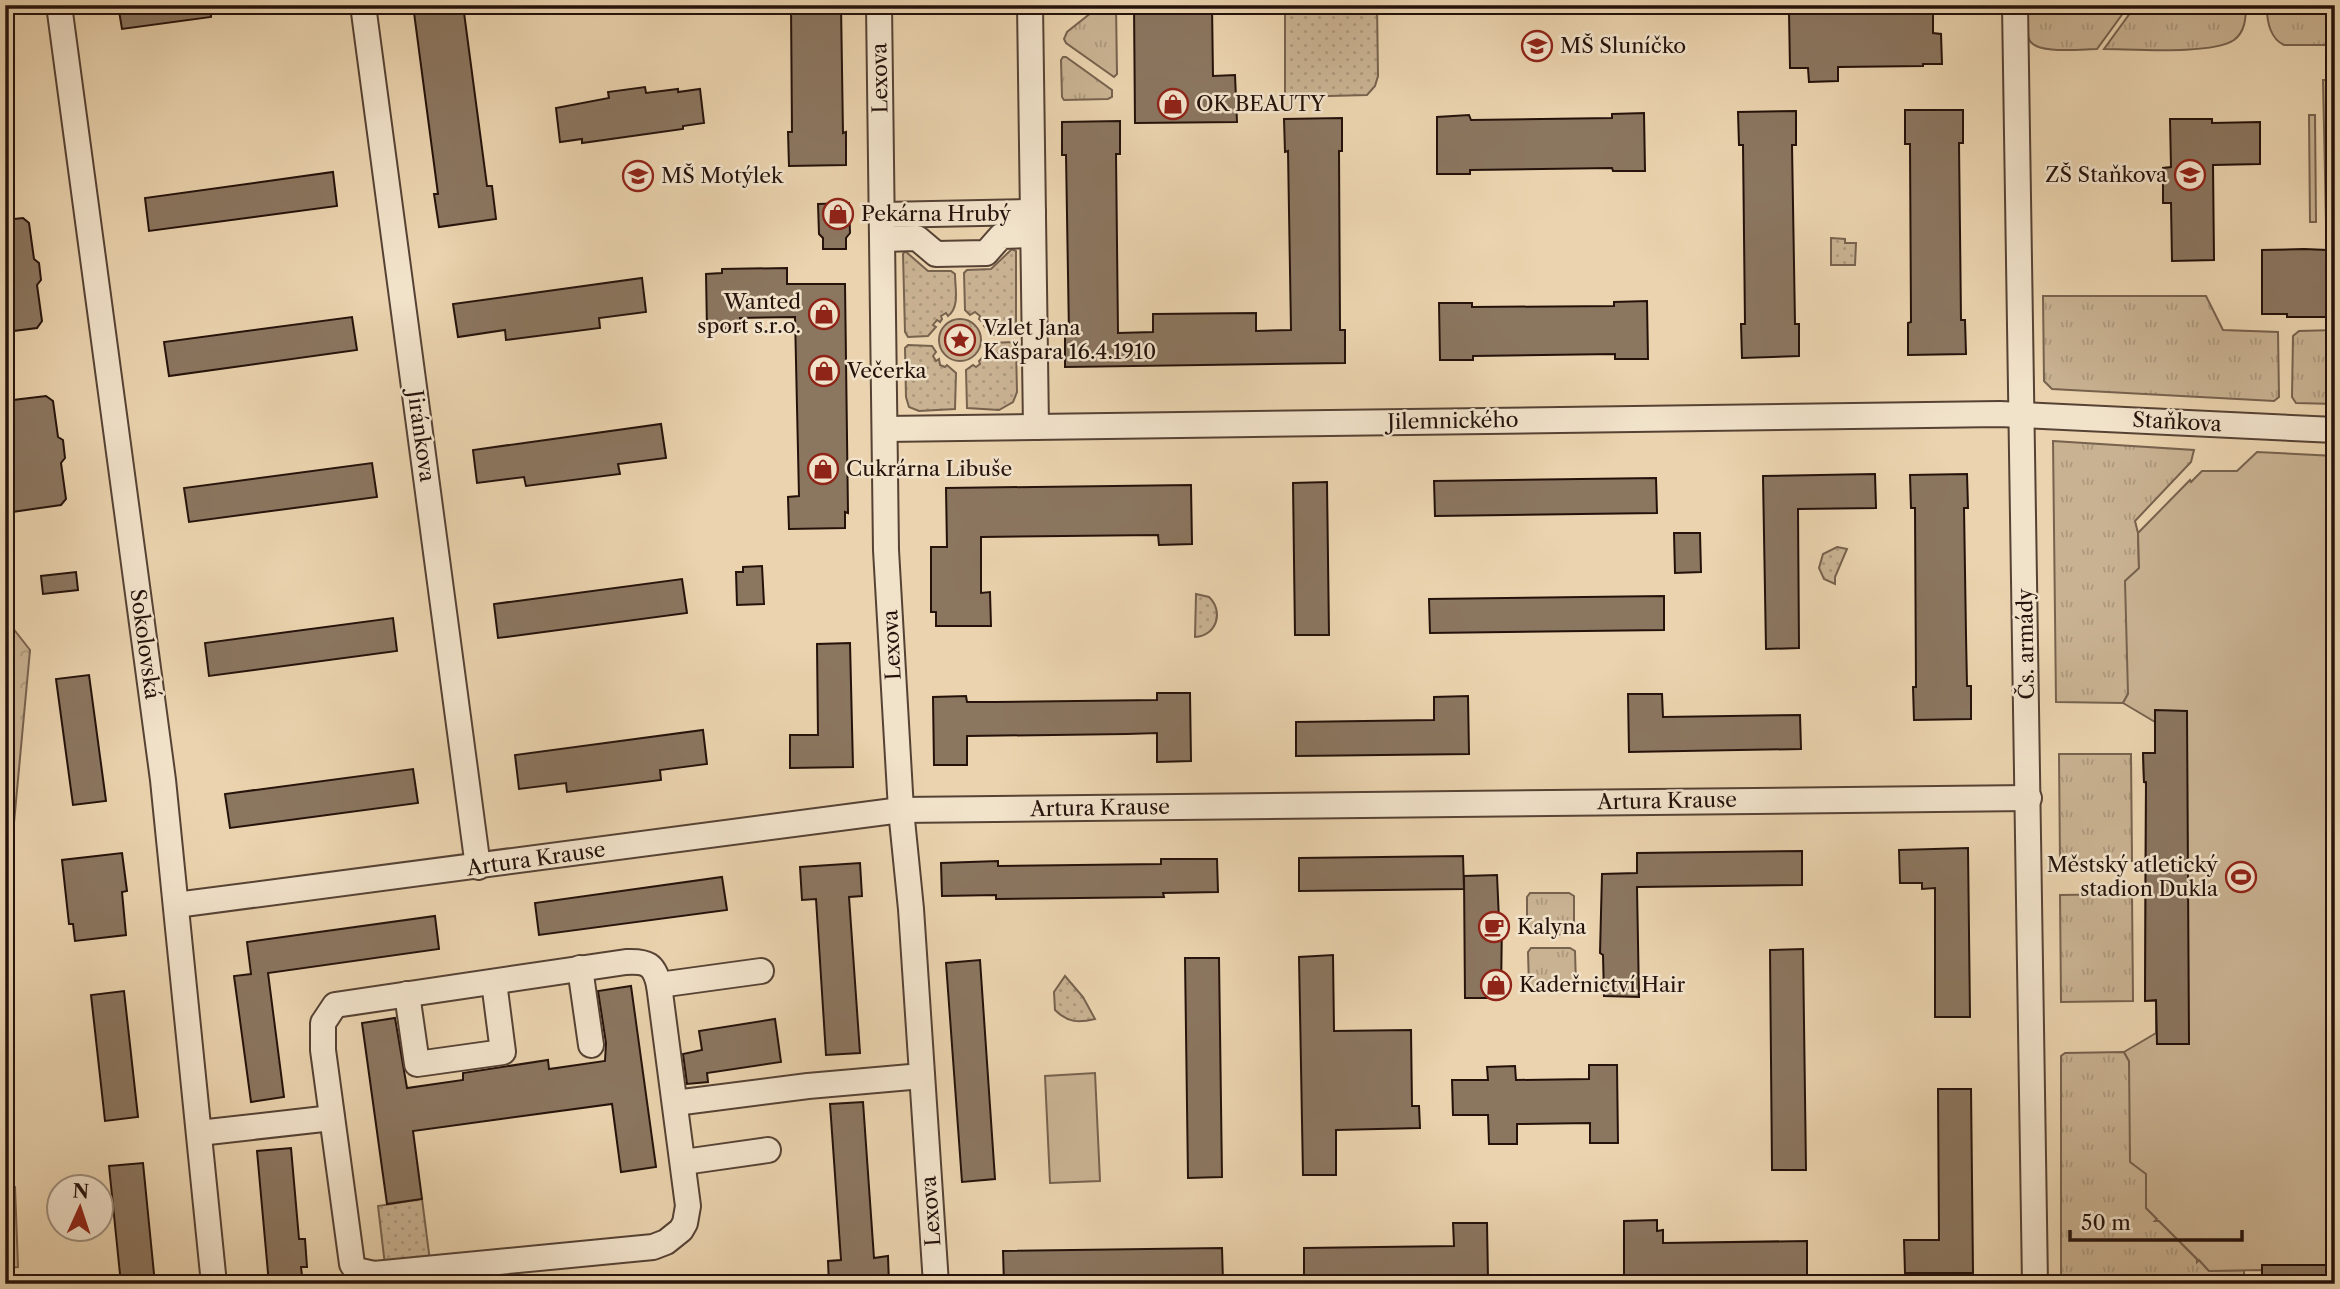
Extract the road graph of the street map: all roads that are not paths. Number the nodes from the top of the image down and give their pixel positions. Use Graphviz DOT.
graph roads {
  1 [pos="59,5"];
  2 [pos="363,5"];
  3 [pos="879,5"];
  4 [pos="1030,5"];
  5 [pos="2015,5"];
  6 [pos="1033,223"];
  7 [pos="883,227"];
  8 [pos="2020,415"];
  9 [pos="1036,427"];
  10 [pos="885,429"];
  11 [pos="2335,430"];
  12 [pos="2029,798"];
  13 [pos="901,810"];
  14 [pos="478,867"];
  15 [pos="176,905"];
  16 [pos="580,968"];
  17 [pos="761,971"];
  18 [pos="494,982"];
  19 [pos="660,985"];
  20 [pos="407,994"];
  21 [pos="591,1045"];
  22 [pos="922,1076"];
  23 [pos="675,1103"];
  24 [pos="332,1118"];
  25 [pos="199,1133"];
  26 [pos="768,1150"];
  27 [pos="684,1162"];
  28 [pos="535,1272"];
  29 [pos="214,1284"];
  30 [pos="936,1284"];
  31 [pos="2035,1284"];
  1 -- 15 [label="street, Sokolovská"];
  2 -- 14 [label="street, Jiránkova"];
  3 -- 7 [label="street, Lexova"];
  4 -- 6 [label="street"];
  5 -- 8 [label="street, Čs. armády"];
  6 -- 7 [label="street"];
  6 -- 7 [label="street"];
  6 -- 9 [label="street"];
  7 -- 10 [label="street, Lexova"];
  8 -- 9 [label="street, Jilemnického"];
  8 -- 11 [label="street, Staňkova"];
  8 -- 12 [label="street, Čs. armády"];
  9 -- 10 [label="street, Jilemnického"];
  10 -- 13 [label="street, Lexova"];
  12 -- 13 [label="street, Artura Krause"];
  12 -- 31 [label="street, Čs. armády"];
  13 -- 14 [label="street, Artura Krause"];
  13 -- 22 [label="street, Lexova"];
  14 -- 15 [label="street, Artura Krause"];
  15 -- 25 [label="street, Sokolovská"];
  16 -- 18 [label="street"];
  16 -- 19 [label="street"];
  16 -- 21 [label="street"];
  17 -- 19 [label="street"];
  18 -- 20 [label="street"];
  18 -- 20 [label="street"];
  19 -- 23 [label="street"];
  20 -- 24 [label="street"];
  22 -- 23 [label="street"];
  22 -- 30 [label="street, Lexova"];
  23 -- 27 [label="street"];
  24 -- 25 [label="street"];
  24 -- 28 [label="street"];
  25 -- 29 [label="street, Sokolovská"];
  26 -- 27 [label="street"];
  27 -- 28 [label="street"];
}
